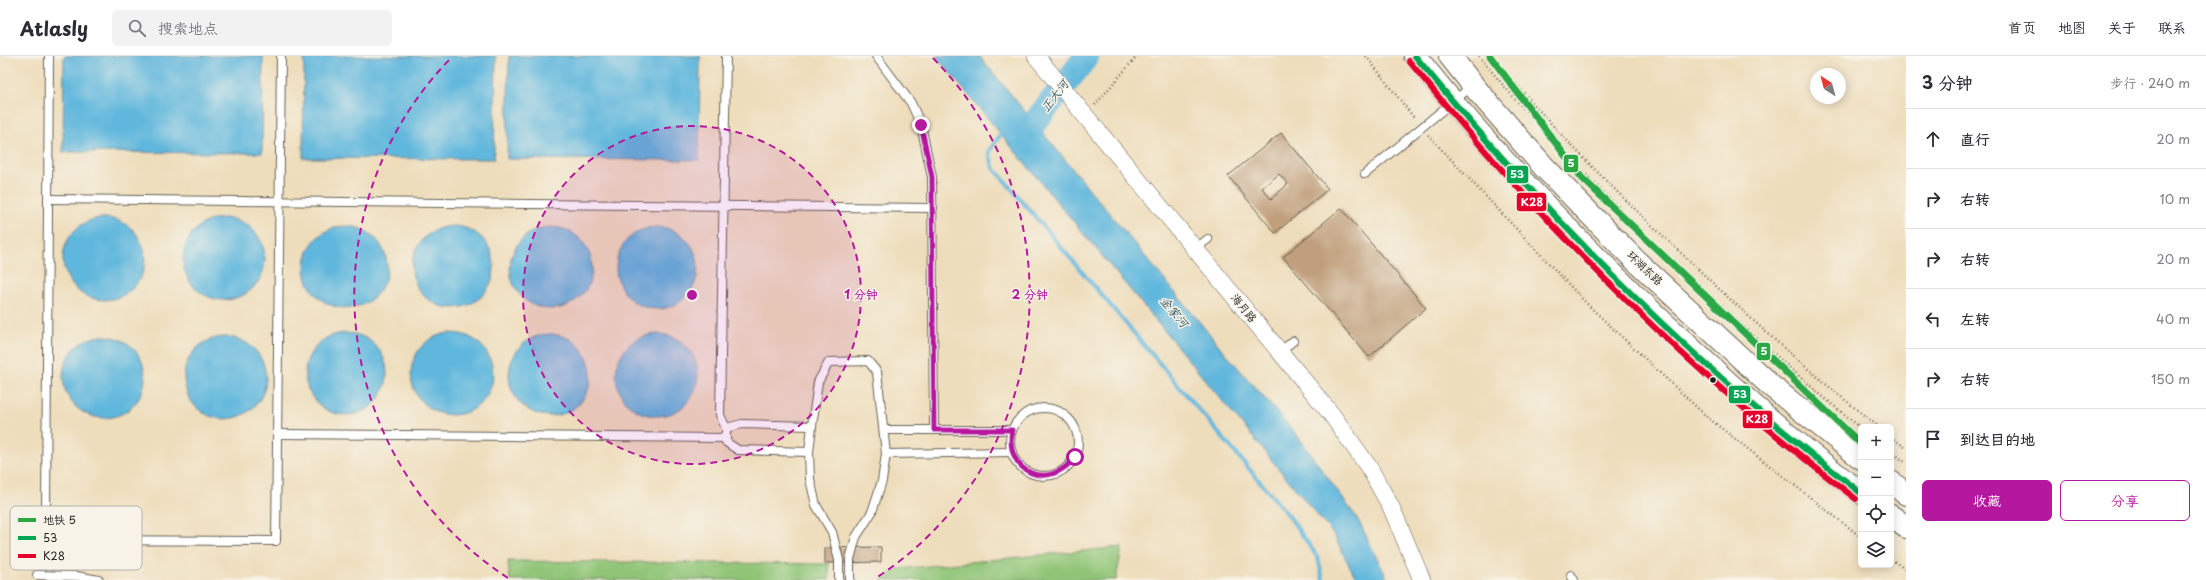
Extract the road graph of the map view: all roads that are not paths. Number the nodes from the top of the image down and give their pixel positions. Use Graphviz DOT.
graph roads {
  1 [pos="49,56"];
  2 [pos="281,56"];
  3 [pos="726,56"];
  4 [pos="876,56"];
  5 [pos="1036,56"];
  6 [pos="1415,56"];
  7 [pos="1450,56"];
  8 [pos="1473,85"];
  9 [pos="1452,103"];
  10 [pos="1365,174"];
  11 [pos="48,199"];
  12 [pos="280,201"];
  13 [pos="724,205"];
  14 [pos="933,208"];
  15 [pos="812,426"];
  16 [pos="726,428"];
  17 [pos="884,430"];
  18 [pos="934,430"];
  19 [pos="1012,430"];
  20 [pos="278,434"];
  21 [pos="726,438"];
  22 [pos="809,452"];
  23 [pos="1012,452"];
  24 [pos="886,454"];
  25 [pos="1858,456"];
  26 [pos="1894,484"];
  27 [pos="1858,491"];
  28 [pos="1906,494"];
  29 [pos="46,506"];
  30 [pos="1894,518"];
  31 [pos="1906,527"];
  32 [pos="142,540"];
  33 [pos="37,575"];
  34 [pos="99,580"];
  35 [pos="839,580"];
  36 [pos="850,580"];
  37 [pos="1422,580"];
  1 -- 11 [label="lane"];
  2 -- 12 [label="lane"];
  3 -- 13 [label="lane"];
  4 -- 14 [label="lane"];
  5 -- 37 [label="street, 海月路"];
  6 -- 9 [label="main road"];
  7 -- 8 [label="main road, 环湖东路"];
  8 -- 9 [label="lane"];
  8 -- 25 [label="main road, 环湖东路"];
  9 -- 10 [label="lane"];
  9 -- 27 [label="main road"];
  11 -- 12 [label="lane"];
  11 -- 29 [label="lane"];
  12 -- 13 [label="lane"];
  12 -- 20 [label="lane"];
  13 -- 14 [label="lane"];
  13 -- 16 [label="lane"];
  14 -- 18 [label="lane"];
  15 -- 16 [label="lane"];
  15 -- 17 [label="lane"];
  15 -- 22 [label="lane"];
  16 -- 21 [label="lane"];
  17 -- 18 [label="lane"];
  17 -- 24 [label="lane"];
  18 -- 19 [label="lane"];
  19 -- 23 [label="lane"];
  19 -- 23 [label="lane"];
  20 -- 21 [label="lane"];
  20 -- 32 [label="lane"];
  21 -- 22 [label="lane"];
  22 -- 35 [label="lane"];
  23 -- 24 [label="lane"];
  24 -- 36 [label="lane"];
  26 -- 28 [label="main road"];
  30 -- 31 [label="main road"];
  33 -- 34 [label="lane"];
}
